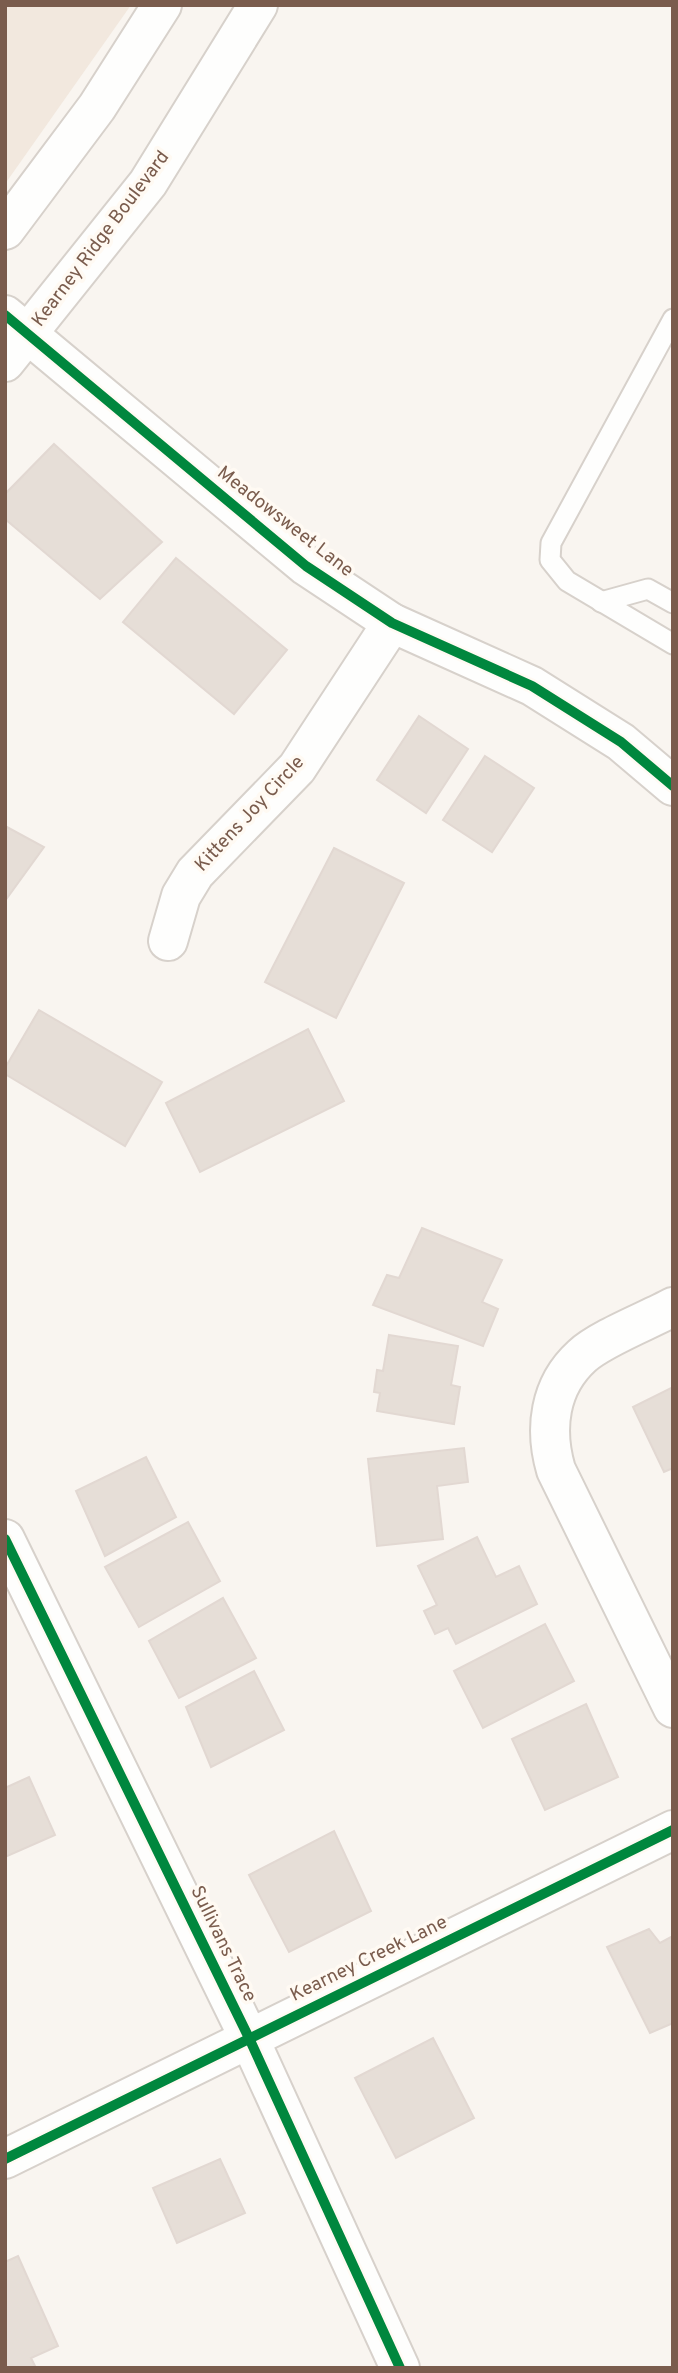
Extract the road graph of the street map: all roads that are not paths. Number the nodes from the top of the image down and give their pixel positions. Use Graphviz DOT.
graph roads {
  1 [pos="162,5"];
  2 [pos="258,5"];
  3 [pos="5,230"];
  4 [pos="673,319"];
  5 [pos="13,337"];
  6 [pos="601,602"];
  7 [pos="673,603"];
  8 [pos="392,623"];
  9 [pos="673,644"];
  10 [pos="672,781"];
  11 [pos="168,941"];
  12 [pos="673,1307"];
  13 [pos="5,1539"];
  14 [pos="673,1708"];
  15 [pos="673,1829"];
  16 [pos="249,2038"];
  17 [pos="5,2159"];
  18 [pos="400,2368"];
  1 -- 3 [label="street"];
  2 -- 5 [label="street, Kearney Ridge Boulevard"];
  4 -- 6 [label="lane"];
  5 -- 8 [label="street, Meadowsweet Lane"];
  6 -- 7 [label="lane"];
  6 -- 9 [label="lane"];
  8 -- 10 [label="street, Meadowsweet Lane"];
  8 -- 11 [label="street, Kittens Joy Circle"];
  12 -- 14 [label="street"];
  13 -- 16 [label="street, Sullivans Trace"];
  15 -- 16 [label="street, Kearney Creek Lane"];
  16 -- 17 [label="street, Kearney Creek Lane"];
  16 -- 18 [label="street, Sullivans Trace"];
}
